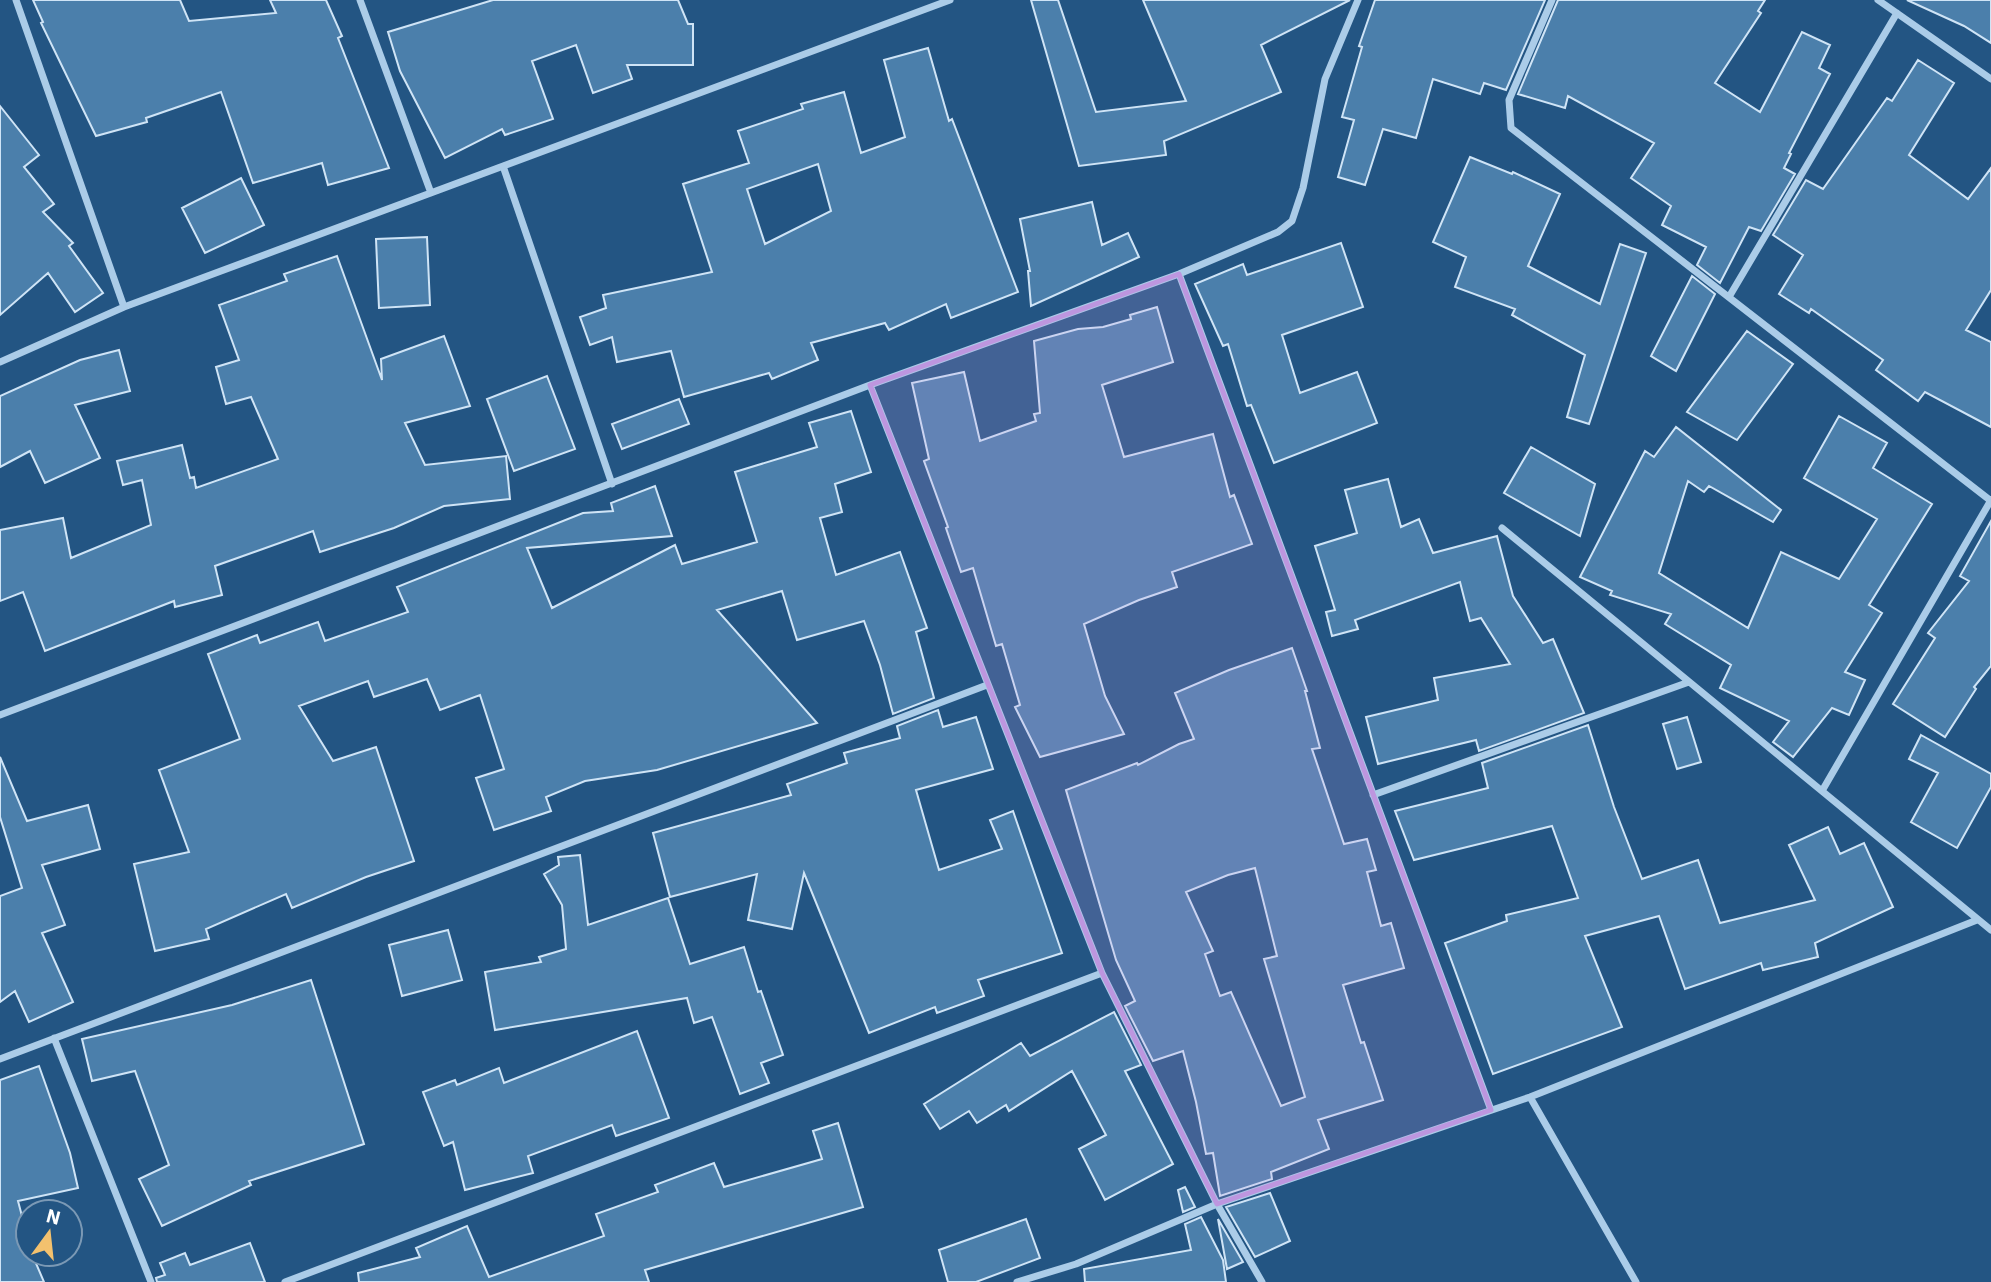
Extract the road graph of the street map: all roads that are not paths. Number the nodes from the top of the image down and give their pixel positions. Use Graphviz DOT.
graph roads {
  1 [pos="16,0"];
  2 [pos="360,0"];
  3 [pos="950,0"];
  4 [pos="1358,0"];
  5 [pos="1552,0"];
  6 [pos="1878,0"];
  7 [pos="1897,13"];
  8 [pos="1991,79"];
  9 [pos="503,166"];
  10 [pos="431,193"];
  11 [pos="1179,274"];
  12 [pos="1729,297"];
  13 [pos="124,307"];
  14 [pos="0,362"];
  15 [pos="870,386"];
  16 [pos="612,484"];
  17 [pos="1991,501"];
  18 [pos="1502,528"];
  19 [pos="1689,682"];
  20 [pos="987,685"];
  21 [pos="0,715"];
  22 [pos="1822,791"];
  23 [pos="1373,795"];
  24 [pos="1977,920"];
  25 [pos="1991,929"];
  26 [pos="1102,973"];
  27 [pos="54,1038"];
  28 [pos="0,1059"];
  29 [pos="1530,1097"];
  30 [pos="1491,1110"];
  31 [pos="1217,1204"];
  32 [pos="151,1282"];
  33 [pos="285,1282"];
  34 [pos="1017,1282"];
  35 [pos="1262,1282"];
  36 [pos="1636,1282"];
  1 -- 13 [label="street"];
  2 -- 10 [label="street"];
  3 -- 9 [label="street"];
  4 -- 11 [label="street"];
  5 -- 12 [label="street"];
  6 -- 7 [label="street"];
  7 -- 8 [label="street"];
  7 -- 12 [label="street"];
  9 -- 10 [label="street"];
  9 -- 16 [label="street"];
  10 -- 13 [label="street"];
  11 -- 15 [label="street"];
  11 -- 23 [label="street"];
  12 -- 17 [label="street"];
  13 -- 14 [label="street"];
  15 -- 16 [label="street"];
  15 -- 20 [label="street"];
  16 -- 21 [label="street"];
  17 -- 22 [label="street"];
  18 -- 19 [label="street"];
  19 -- 22 [label="street"];
  19 -- 23 [label="street"];
  20 -- 26 [label="street"];
  20 -- 27 [label="street"];
  22 -- 24 [label="street"];
  23 -- 30 [label="street"];
  24 -- 25 [label="street"];
  24 -- 29 [label="street"];
  26 -- 31 [label="street"];
  26 -- 33 [label="street"];
  27 -- 28 [label="street"];
  27 -- 32 [label="street"];
  29 -- 30 [label="street"];
  29 -- 36 [label="street"];
  30 -- 31 [label="street"];
  31 -- 34 [label="street"];
  31 -- 35 [label="street"];
}
